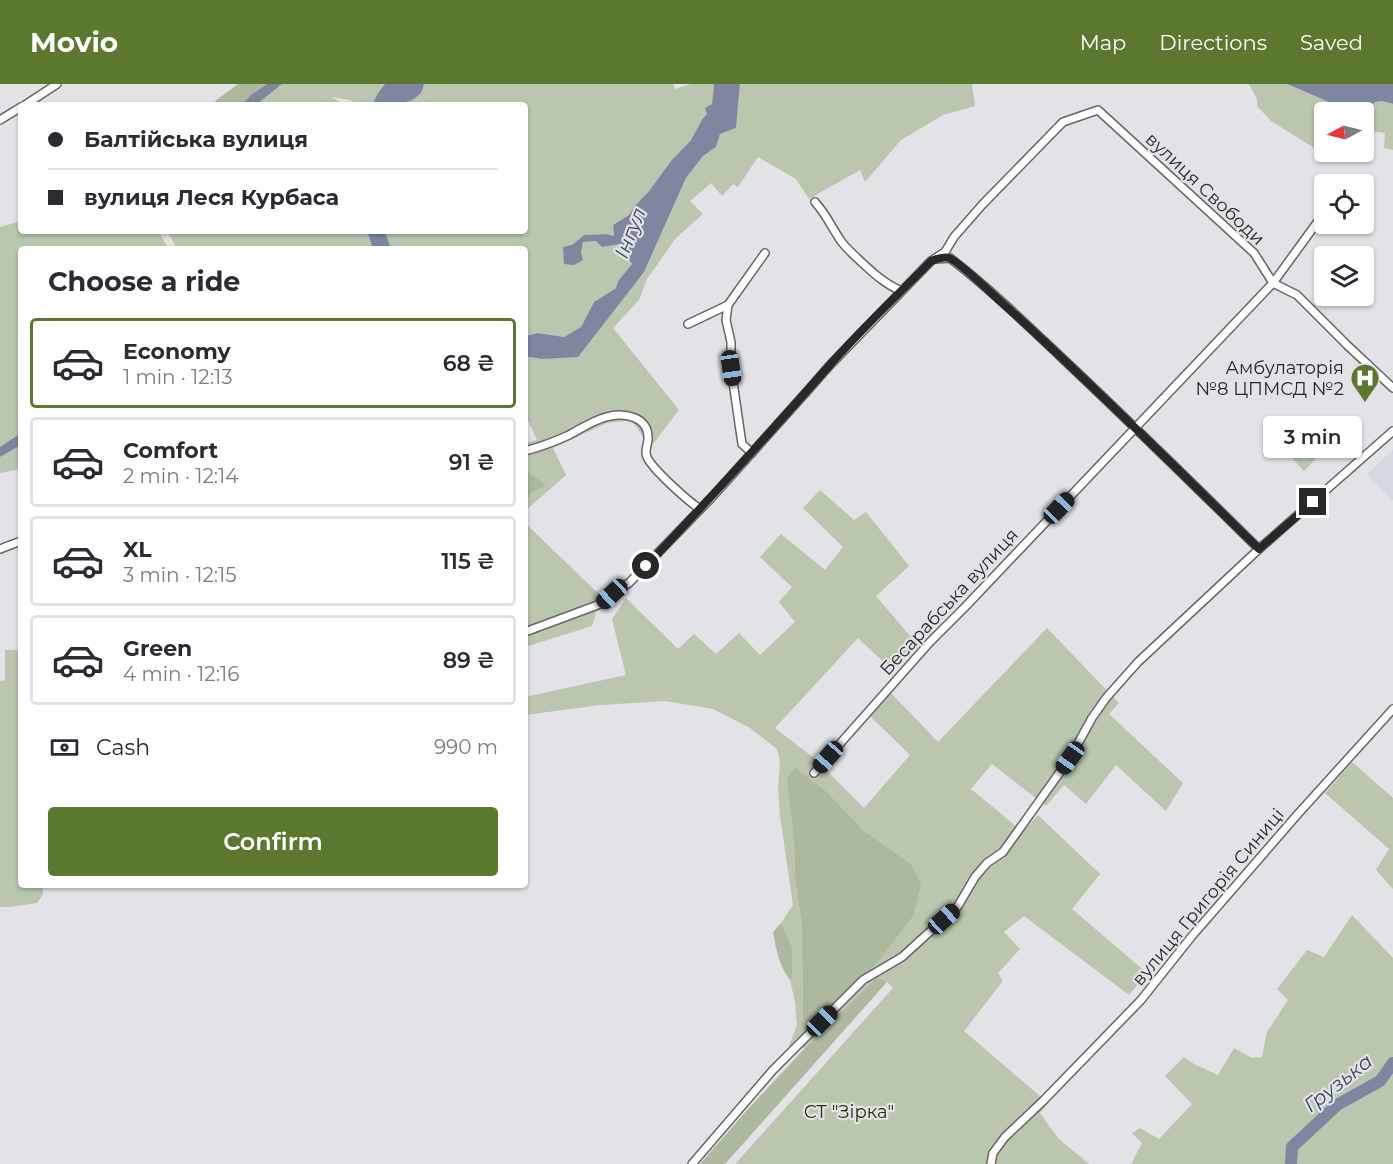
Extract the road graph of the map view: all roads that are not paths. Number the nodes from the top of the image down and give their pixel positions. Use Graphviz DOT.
graph roads {
  1 [pos="57,84"];
  2 [pos="29,102"];
  3 [pos="18,109"];
  4 [pos="0,120"];
  5 [pos="815,202"];
  6 [pos="1314,227"];
  7 [pos="765,253"];
  8 [pos="931,261"];
  9 [pos="1273,283"];
  10 [pos="901,291"];
  11 [pos="728,304"];
  12 [pos="688,324"];
  13 [pos="1393,388"];
  14 [pos="1134,428"];
  15 [pos="1393,431"];
  16 [pos="528,450"];
  17 [pos="752,453"];
  18 [pos="700,509"];
  19 [pos="18,542"];
  20 [pos="0,549"];
  21 [pos="1259,549"];
  22 [pos="528,631"];
  23 [pos="1393,709"];
  24 [pos="814,773"];
  25 [pos="692,1164"];
  26 [pos="991,1164"];
  1 -- 2 [label="street"];
  3 -- 4 [label="street"];
  5 -- 10 [label="street"];
  6 -- 9 [label="street, Бесарабська вулиця"];
  7 -- 11 [label="street"];
  8 -- 9 [label="street, вулиця Свободи"];
  8 -- 10 [label="street"];
  8 -- 14 [label="street"];
  9 -- 13 [label="street, вулиця Свободи"];
  9 -- 14 [label="street, Бесарабська вулиця"];
  10 -- 17 [label="street"];
  11 -- 12 [label="street"];
  11 -- 17 [label="street"];
  14 -- 21 [label="street"];
  14 -- 24 [label="street, Бесарабська вулиця"];
  15 -- 21 [label="street"];
  16 -- 18 [label="street"];
  17 -- 18 [label="street"];
  18 -- 22 [label="street"];
  19 -- 20 [label="street"];
  21 -- 25 [label="street"];
  23 -- 26 [label="street, вулиця Григорія Синиці"];
}
